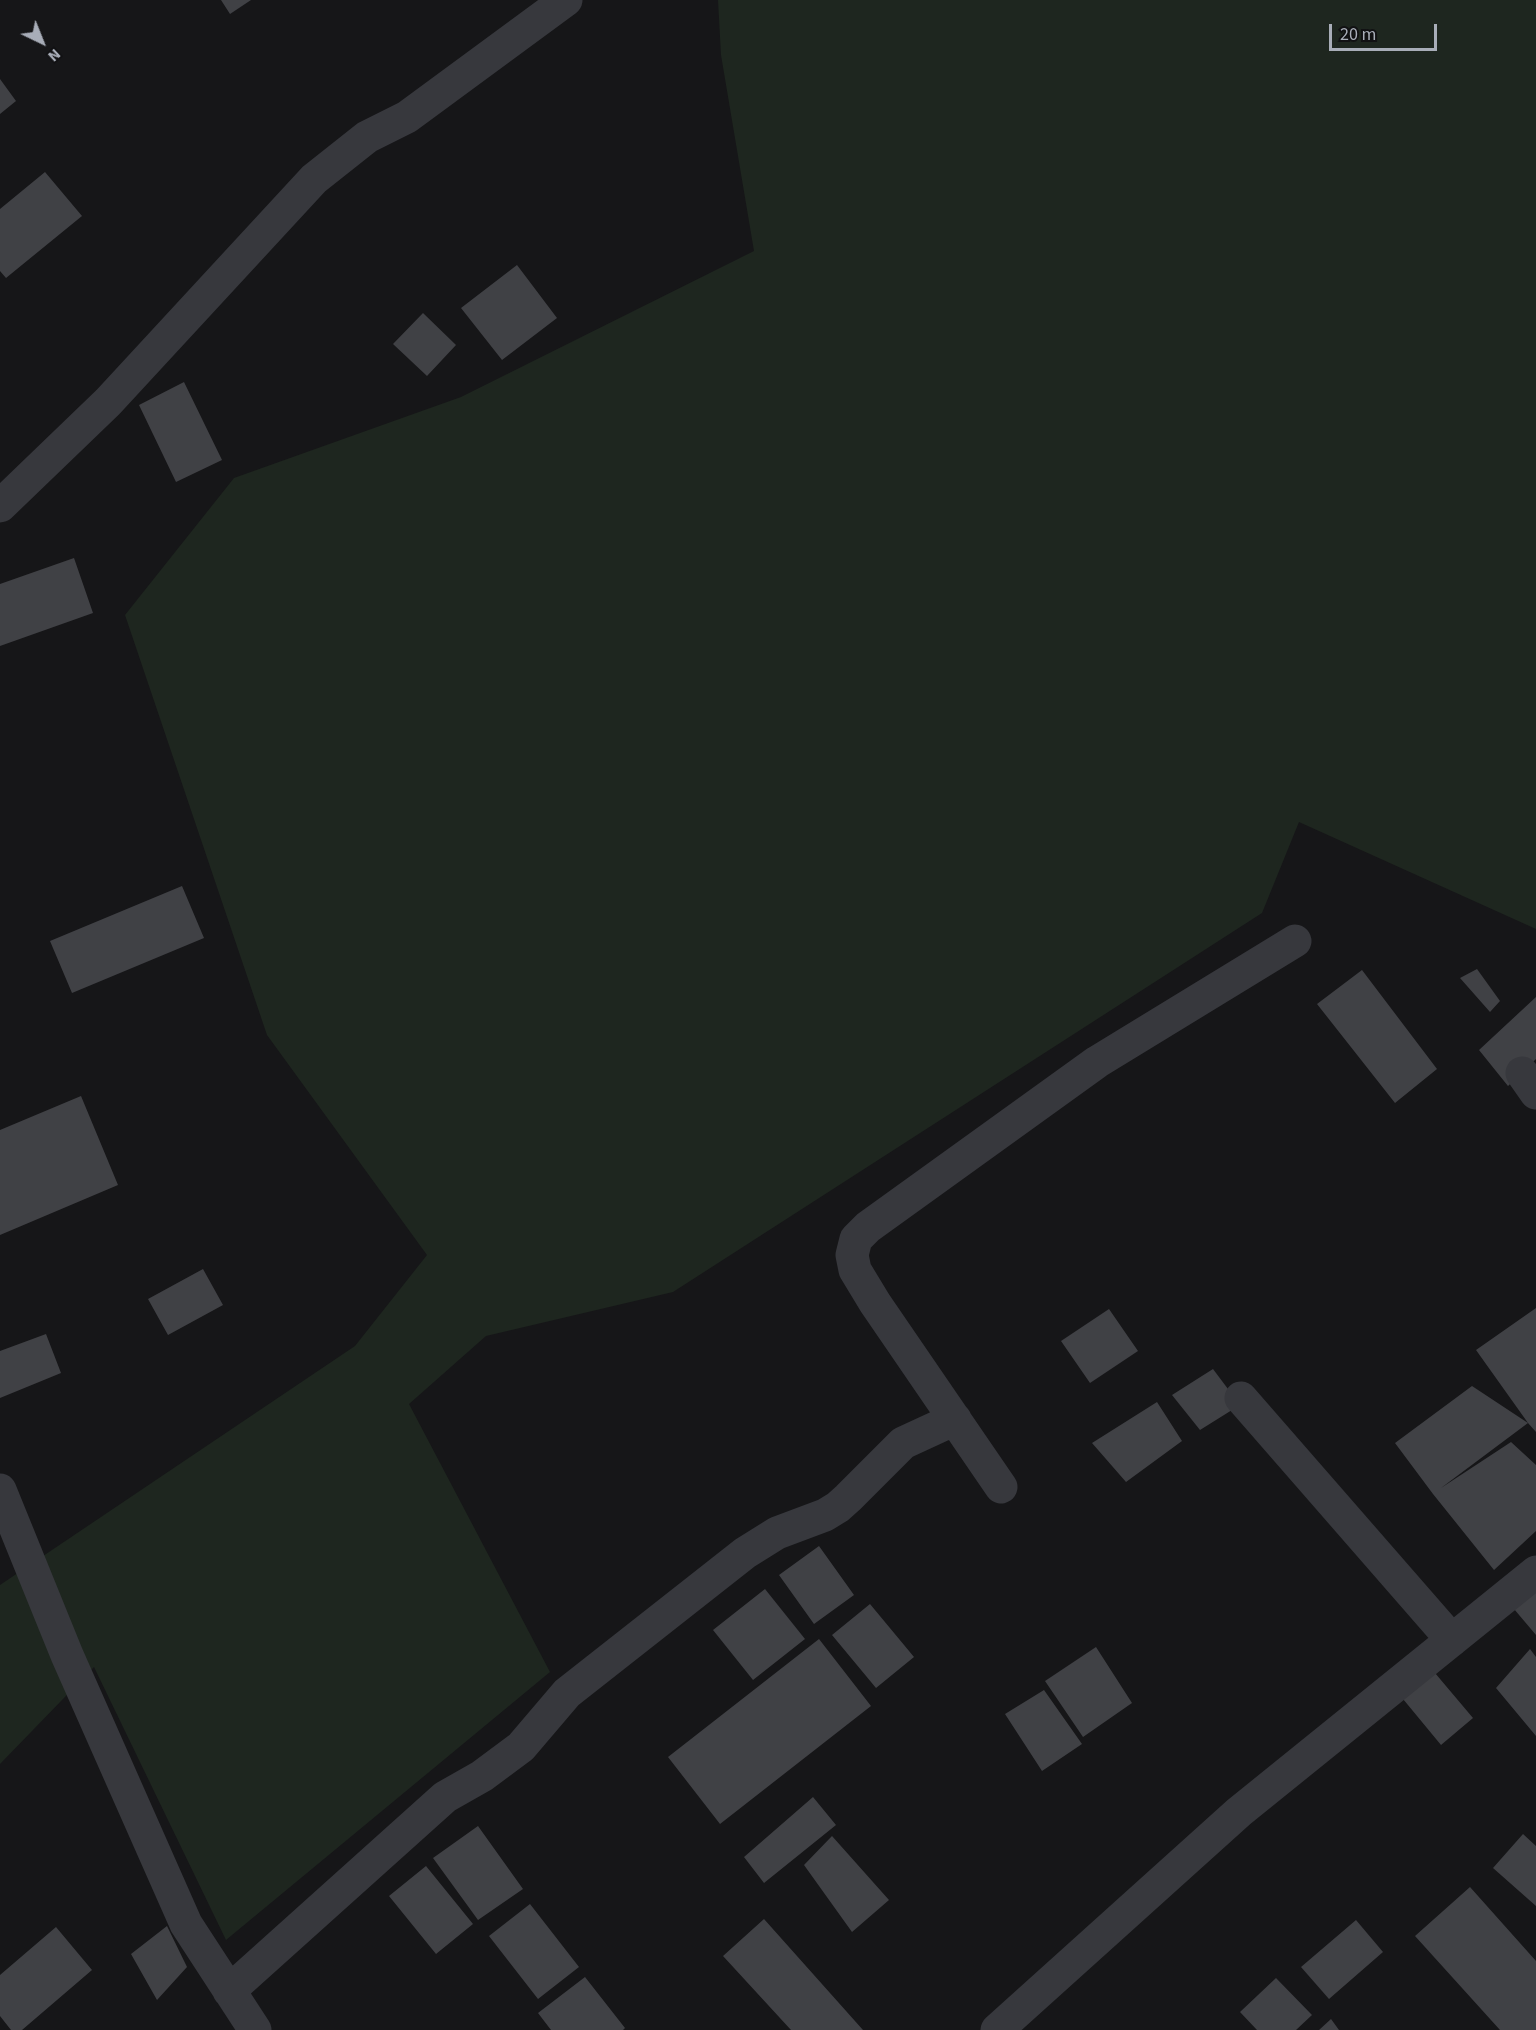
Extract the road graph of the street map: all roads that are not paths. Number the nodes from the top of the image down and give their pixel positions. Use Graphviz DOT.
graph roads {
  1 [pos="566,0"];
  2 [pos="0,506"];
  3 [pos="1295,940"];
  4 [pos="1241,1398"];
  5 [pos="955,1419"];
  6 [pos="1001,1487"];
  7 [pos="0,1490"];
  8 [pos="1536,1572"];
  9 [pos="1452,1640"];
  10 [pos="229,1991"];
  11 [pos="255,2030"];
  12 [pos="997,2030"];
  1 -- 2 [label="street"];
  3 -- 5 [label="street"];
  4 -- 9 [label="street"];
  5 -- 6 [label="street"];
  5 -- 10 [label="street"];
  7 -- 10 [label="street"];
  8 -- 9 [label="street"];
  9 -- 12 [label="street"];
  10 -- 11 [label="street"];
}
